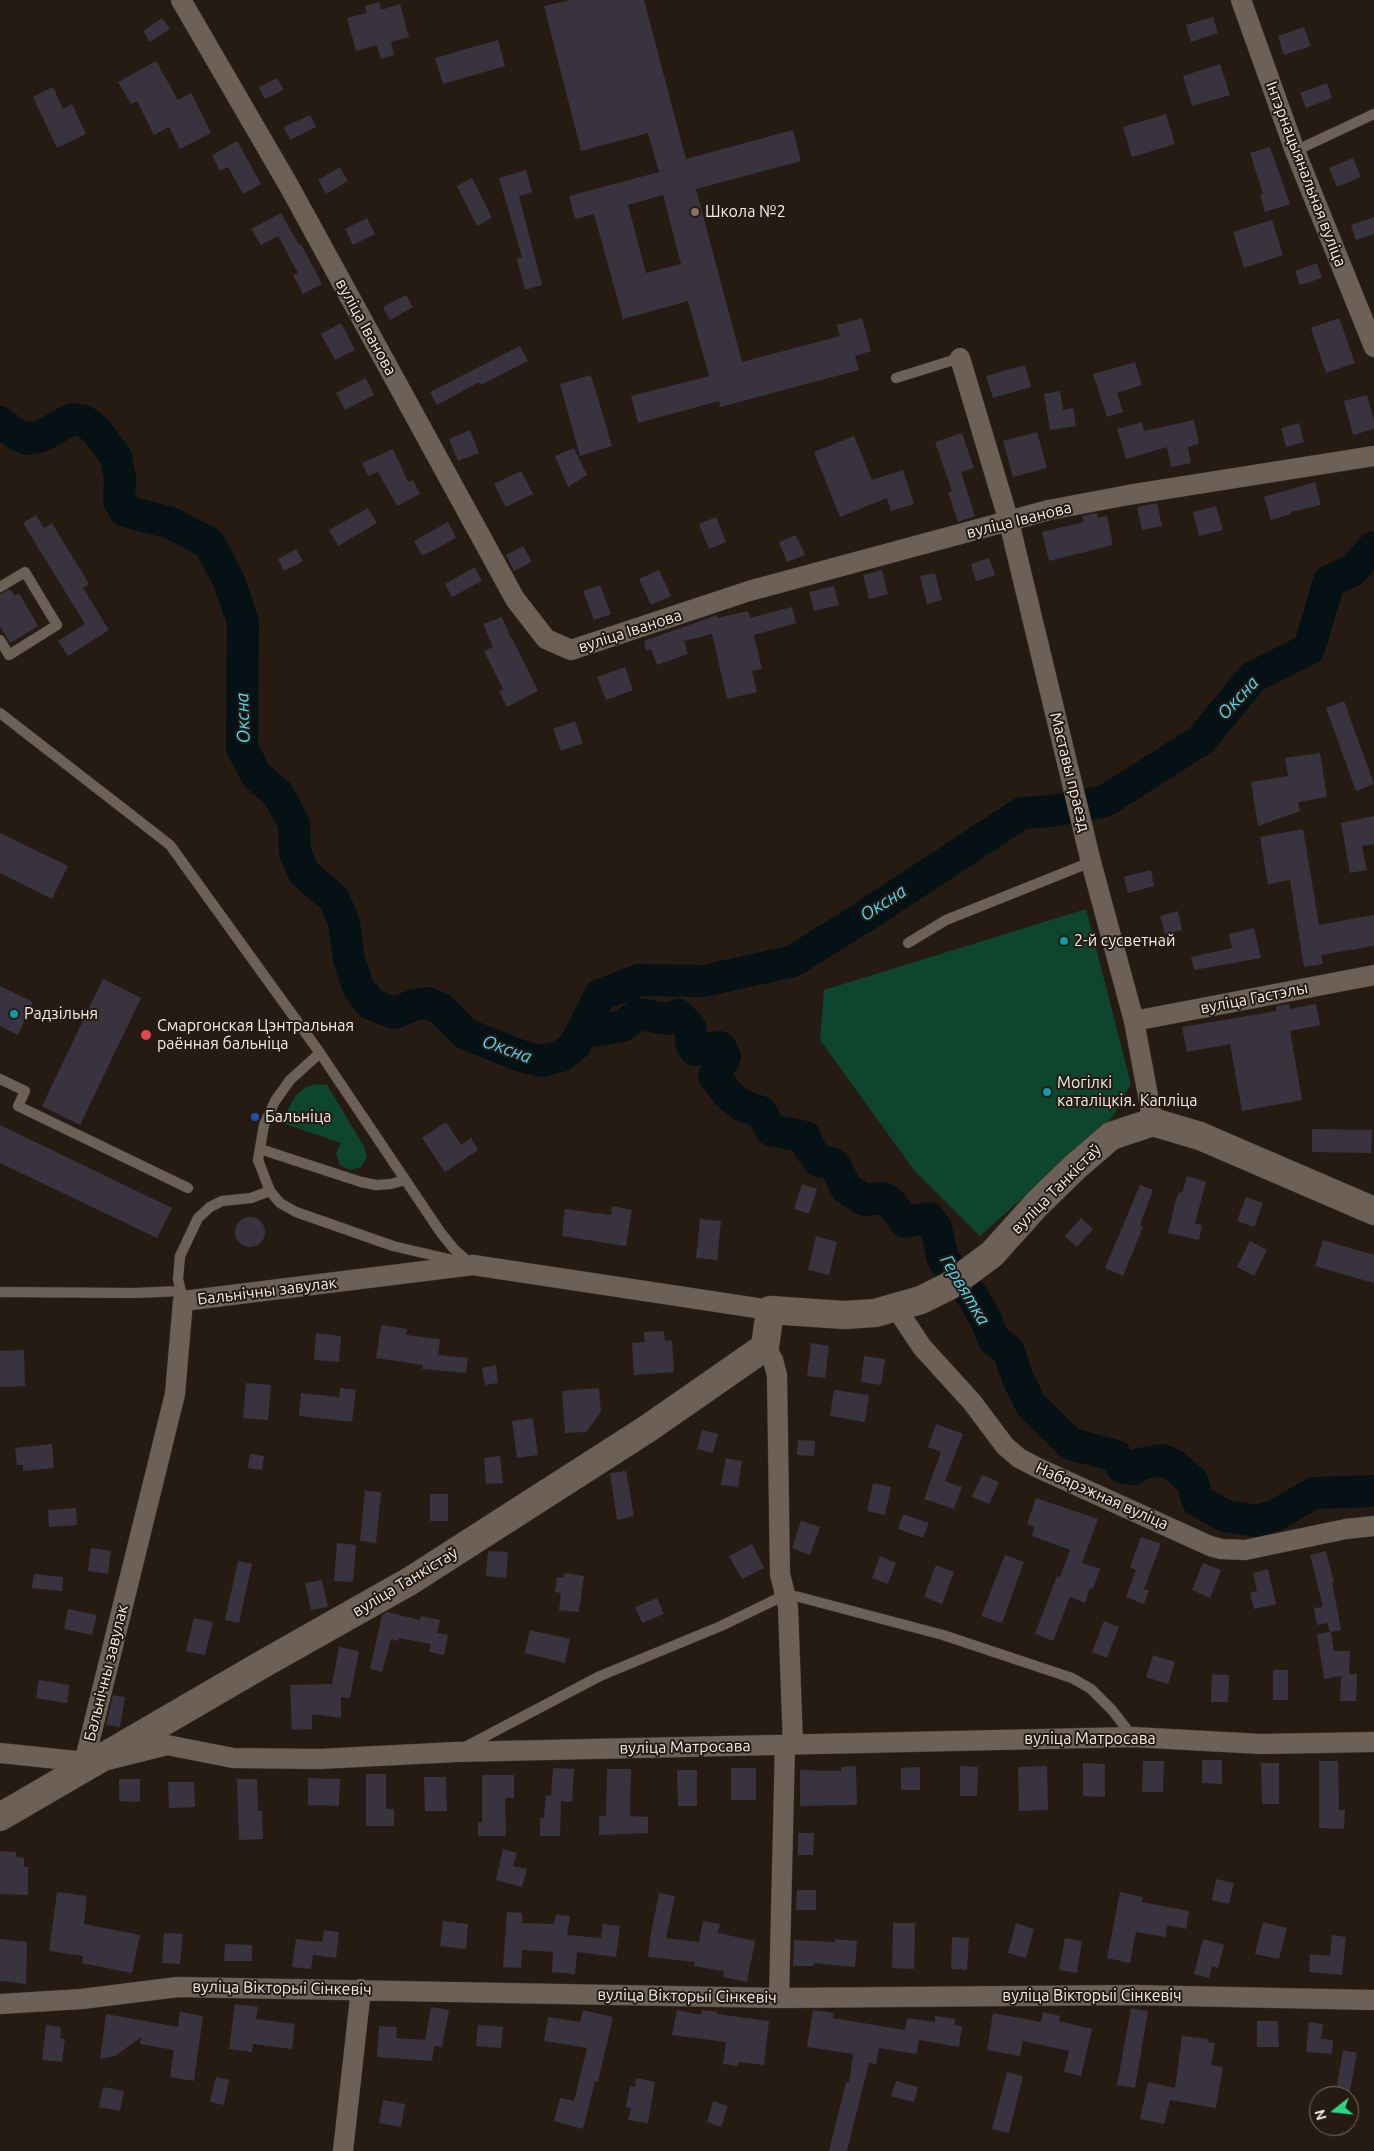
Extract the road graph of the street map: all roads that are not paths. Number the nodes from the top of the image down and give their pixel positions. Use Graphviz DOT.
graph roads {
  1 [pos="181,0"];
  2 [pos="1241,0"];
  3 [pos="1374,114"];
  4 [pos="1295,151"];
  5 [pos="1374,347"];
  6 [pos="960,358"];
  7 [pos="896,378"];
  8 [pos="1374,456"];
  9 [pos="1009,522"];
  10 [pos="0,587"];
  11 [pos="0,640"];
  12 [pos="0,713"];
  13 [pos="1091,862"];
  14 [pos="908,943"];
  15 [pos="1374,975"];
  16 [pos="1134,1021"];
  17 [pos="320,1053"];
  18 [pos="0,1079"];
  19 [pos="1153,1122"];
  20 [pos="260,1149"];
  21 [pos="405,1180"];
  22 [pos="188,1188"];
  23 [pos="270,1191"];
  24 [pos="1373,1208"];
  25 [pos="473,1265"];
  26 [pos="0,1292"];
  27 [pos="182,1296"];
  28 [pos="896,1308"];
  29 [pos="770,1310"];
  30 [pos="766,1347"];
  31 [pos="1374,1526"];
  32 [pos="786,1595"];
  33 [pos="1133,1737"];
  34 [pos="1374,1742"];
  35 [pos="789,1745"];
  36 [pos="456,1752"];
  37 [pos="0,1754"];
  38 [pos="95,1763"];
  39 [pos="0,1817"];
  40 [pos="361,1989"];
  41 [pos="779,1998"];
  42 [pos="1374,2000"];
  43 [pos="0,2004"];
  44 [pos="343,2151"];
  1 -- 9 [label="street, вуліца Іванова"];
  2 -- 4 [label="street, Інтэрнацыянальная вуліца"];
  3 -- 4 [label="lane"];
  4 -- 5 [label="street, Інтэрнацыянальная вуліца"];
  6 -- 7 [label="lane"];
  6 -- 9 [label="street, Маставы праезд"];
  8 -- 9 [label="street, вуліца Іванова"];
  9 -- 13 [label="street, Маставы праезд"];
  10 -- 11 [label="lane"];
  12 -- 17 [label="lane"];
  13 -- 14 [label="lane"];
  13 -- 16 [label="street, Маставы праезд"];
  15 -- 16 [label="street, вуліца Гастэлы"];
  16 -- 19 [label="street, Маставы праезд"];
  17 -- 20 [label="lane"];
  17 -- 21 [label="lane"];
  18 -- 22 [label="lane"];
  19 -- 24 [label="street"];
  19 -- 28 [label="street, вуліца Танкістаў"];
  20 -- 21 [label="lane"];
  20 -- 23 [label="lane"];
  21 -- 25 [label="lane"];
  23 -- 25 [label="lane"];
  23 -- 27 [label="lane"];
  25 -- 27 [label="street, Бальнічны завулак"];
  25 -- 29 [label="street, вуліца Танкістаў"];
  26 -- 27 [label="lane"];
  27 -- 38 [label="street, Бальнічны завулак"];
  28 -- 29 [label="street, вуліца Танкістаў"];
  28 -- 31 [label="street, Набярэжная вуліца"];
  29 -- 30 [label="street"];
  30 -- 32 [label="street"];
  30 -- 38 [label="street, вуліца Танкістаў"];
  32 -- 33 [label="lane"];
  32 -- 35 [label="street"];
  32 -- 36 [label="lane"];
  33 -- 34 [label="street, вуліца Матросава"];
  33 -- 35 [label="street, вуліца Матросава"];
  35 -- 36 [label="street, вуліца Матросава"];
  35 -- 41 [label="street"];
  36 -- 38 [label="street, вуліца Матросава"];
  37 -- 38 [label="street, вуліца Матросава"];
  38 -- 39 [label="street, вуліца Танкістаў"];
  40 -- 41 [label="street, вуліца Вікторыі Сінкевіч"];
  40 -- 43 [label="street, вуліца Вікторыі Сінкевіч"];
  40 -- 44 [label="street"];
  41 -- 42 [label="street, вуліца Вікторыі Сінкевіч"];
}
